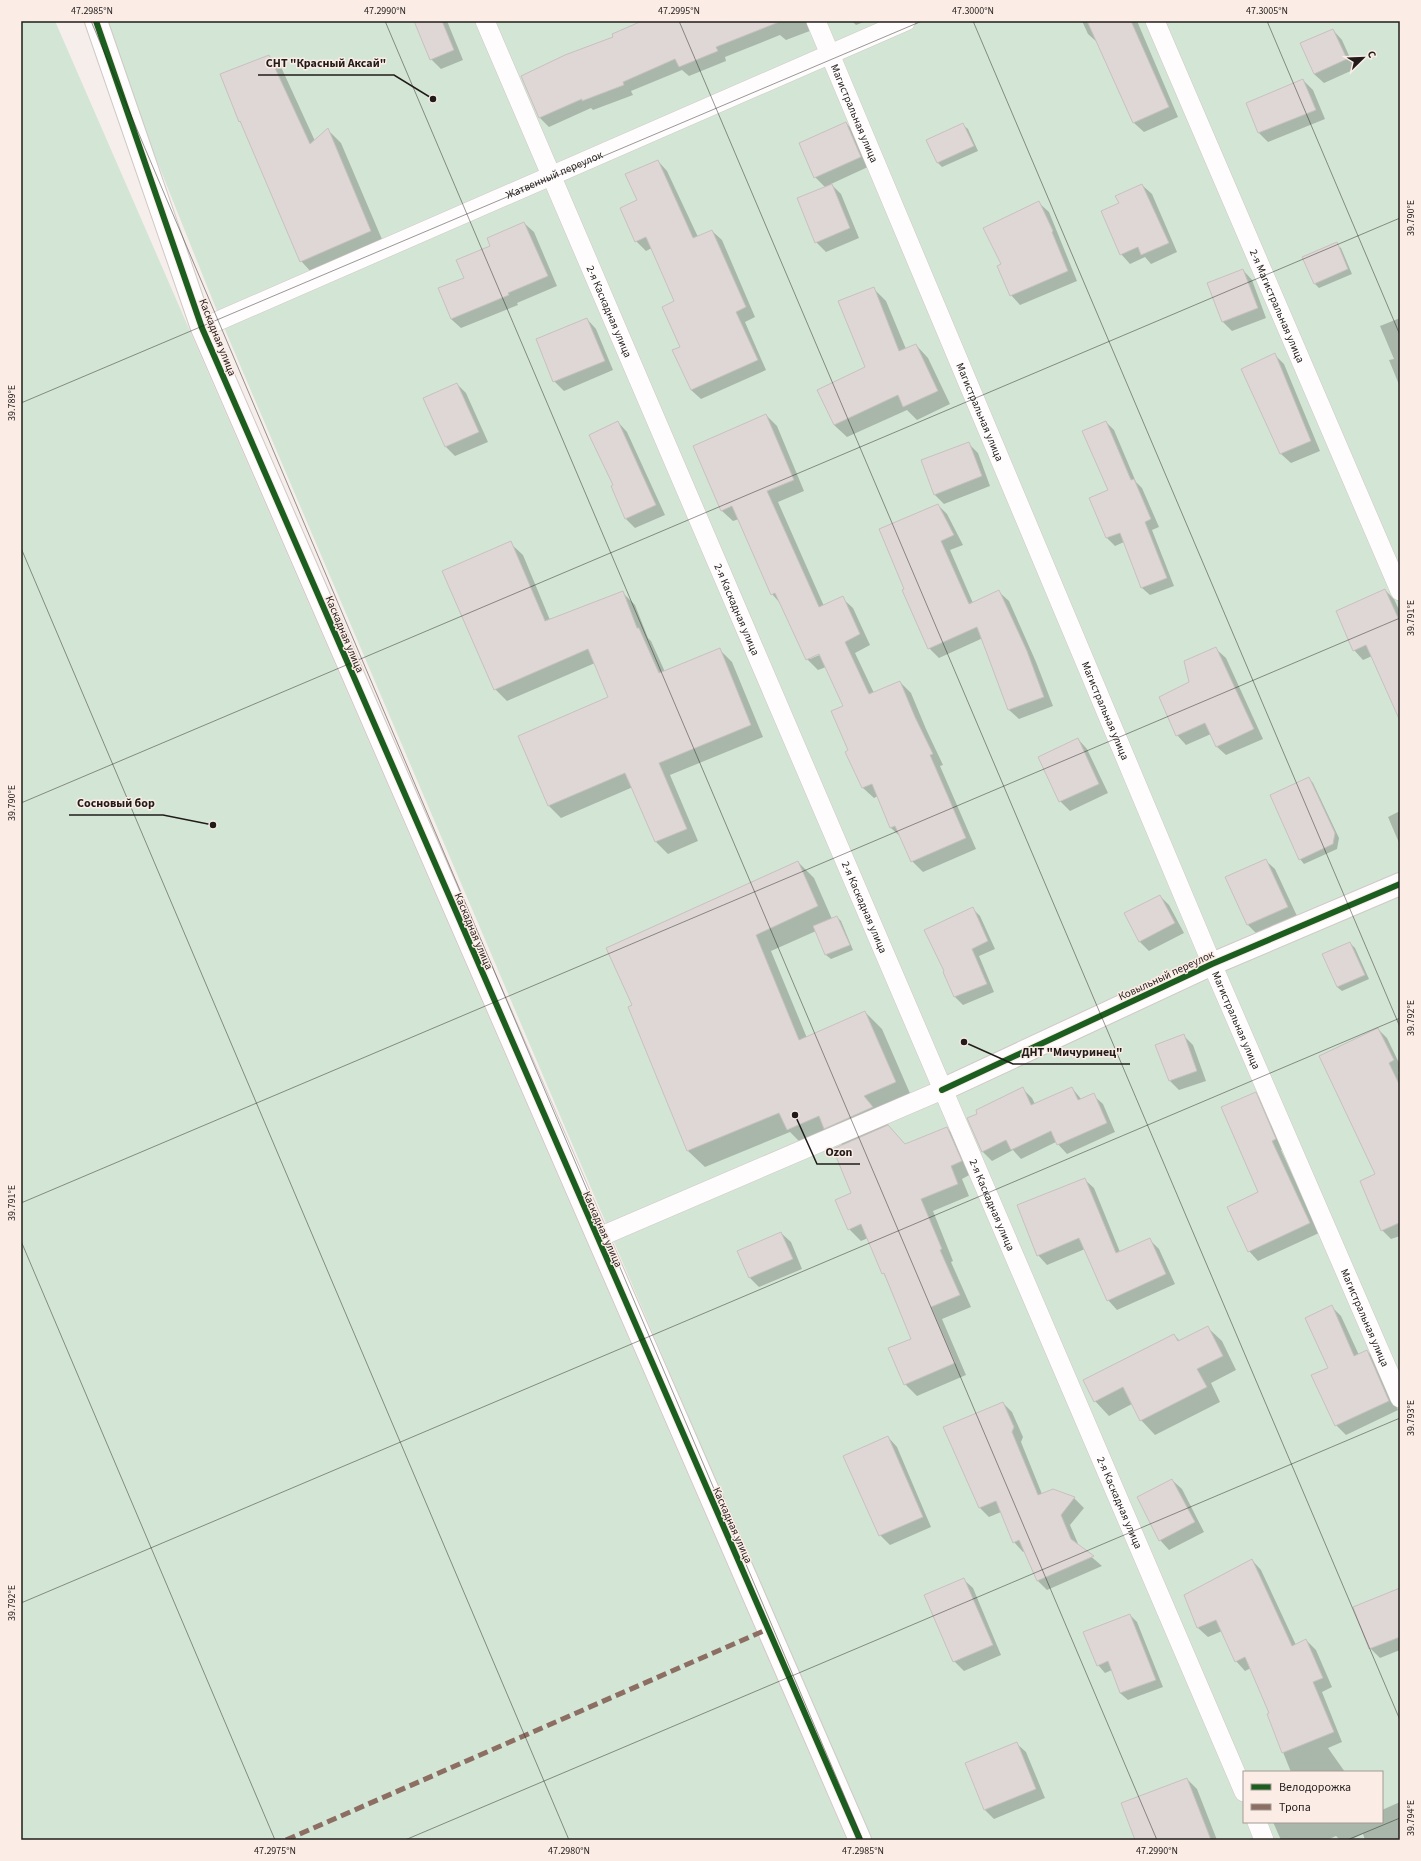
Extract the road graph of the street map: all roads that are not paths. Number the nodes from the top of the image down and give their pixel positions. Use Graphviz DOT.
graph roads {
  1 [pos="96,21"];
  2 [pos="485,21"];
  3 [pos="816,21"];
  4 [pos="906,21"];
  5 [pos="1154,21"];
  6 [pos="830,53"];
  7 [pos="552,176"];
  8 [pos="202,328"];
  9 [pos="1400,591"];
  10 [pos="1400,884"];
  11 [pos="1212,964"];
  12 [pos="942,1090"];
  13 [pos="597,1238"];
  14 [pos="1400,1398"];
  15 [pos="1243,1790"];
  16 [pos="1257,1823"];
  17 [pos="860,1840"];
  18 [pos="1264,1840"];
  1 -- 8 [label="street, Каскадная улица"];
  2 -- 7 [label="lane, 2-я Каскадная улица"];
  3 -- 6 [label="lane, Магистральная улица"];
  4 -- 6 [label="lane, Жатвенный переулок"];
  5 -- 9 [label="lane, 2-я Магистральная улица"];
  6 -- 7 [label="lane, Жатвенный переулок"];
  6 -- 11 [label="lane, Магистральная улица"];
  7 -- 8 [label="lane, Жатвенный переулок"];
  7 -- 12 [label="lane, 2-я Каскадная улица"];
  8 -- 13 [label="street, Каскадная улица"];
  10 -- 11 [label="street, Ковыльный переулок"];
  11 -- 12 [label="street, Ковыльный переулок"];
  11 -- 14 [label="lane, Магистральная улица"];
  12 -- 13 [label="lane"];
  12 -- 15 [label="lane, 2-я Каскадная улица"];
  13 -- 17 [label="street, Каскадная улица"];
  16 -- 18 [label="lane"];
}
